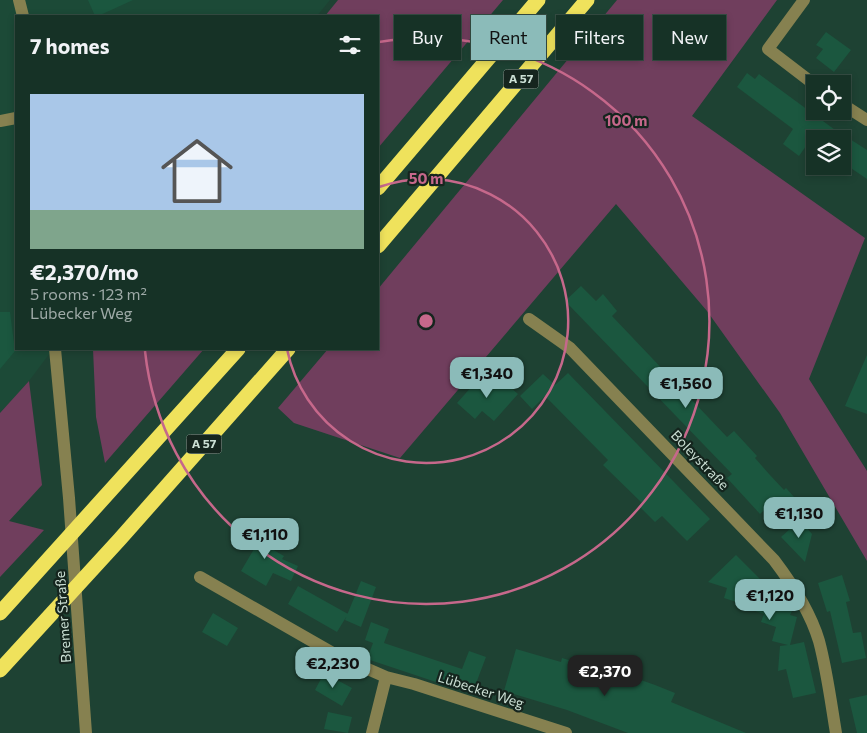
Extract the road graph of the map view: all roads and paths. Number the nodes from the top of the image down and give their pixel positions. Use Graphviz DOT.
graph roads {
  1 [pos="19,0"];
  2 [pos="538,0"];
  3 [pos="587,0"];
  4 [pos="804,0"];
  5 [pos="23,15"];
  6 [pos="806,78"];
  7 [pos="851,110"];
  8 [pos="15,118"];
  9 [pos="867,120"];
  10 [pos="0,121"];
  11 [pos="379,187"];
  12 [pos="379,245"];
  13 [pos="529,319"];
  14 [pos="56,350"];
  15 [pos="237,350"];
  16 [pos="287,350"];
  17 [pos="200,577"];
  18 [pos="0,613"];
  19 [pos="0,670"];
  20 [pos="386,677"];
  21 [pos="86,733"];
  22 [pos="372,733"];
  23 [pos="566,733"];
  24 [pos="836,733"];
  1 -- 5 [label="street"];
  2 -- 11 [label="highway, A 57"];
  3 -- 12 [label="highway, A 57"];
  4 -- 6 [label="street"];
  7 -- 9 [label="street"];
  8 -- 10 [label="street"];
  13 -- 24 [label="street, Boleystraße"];
  14 -- 21 [label="street, Bremer Straße"];
  15 -- 18 [label="highway, A 57"];
  16 -- 19 [label="highway, A 57"];
  17 -- 20 [label="street, Lübecker Weg"];
  20 -- 22 [label="street"];
  20 -- 23 [label="street, Lübecker Weg"];
}
